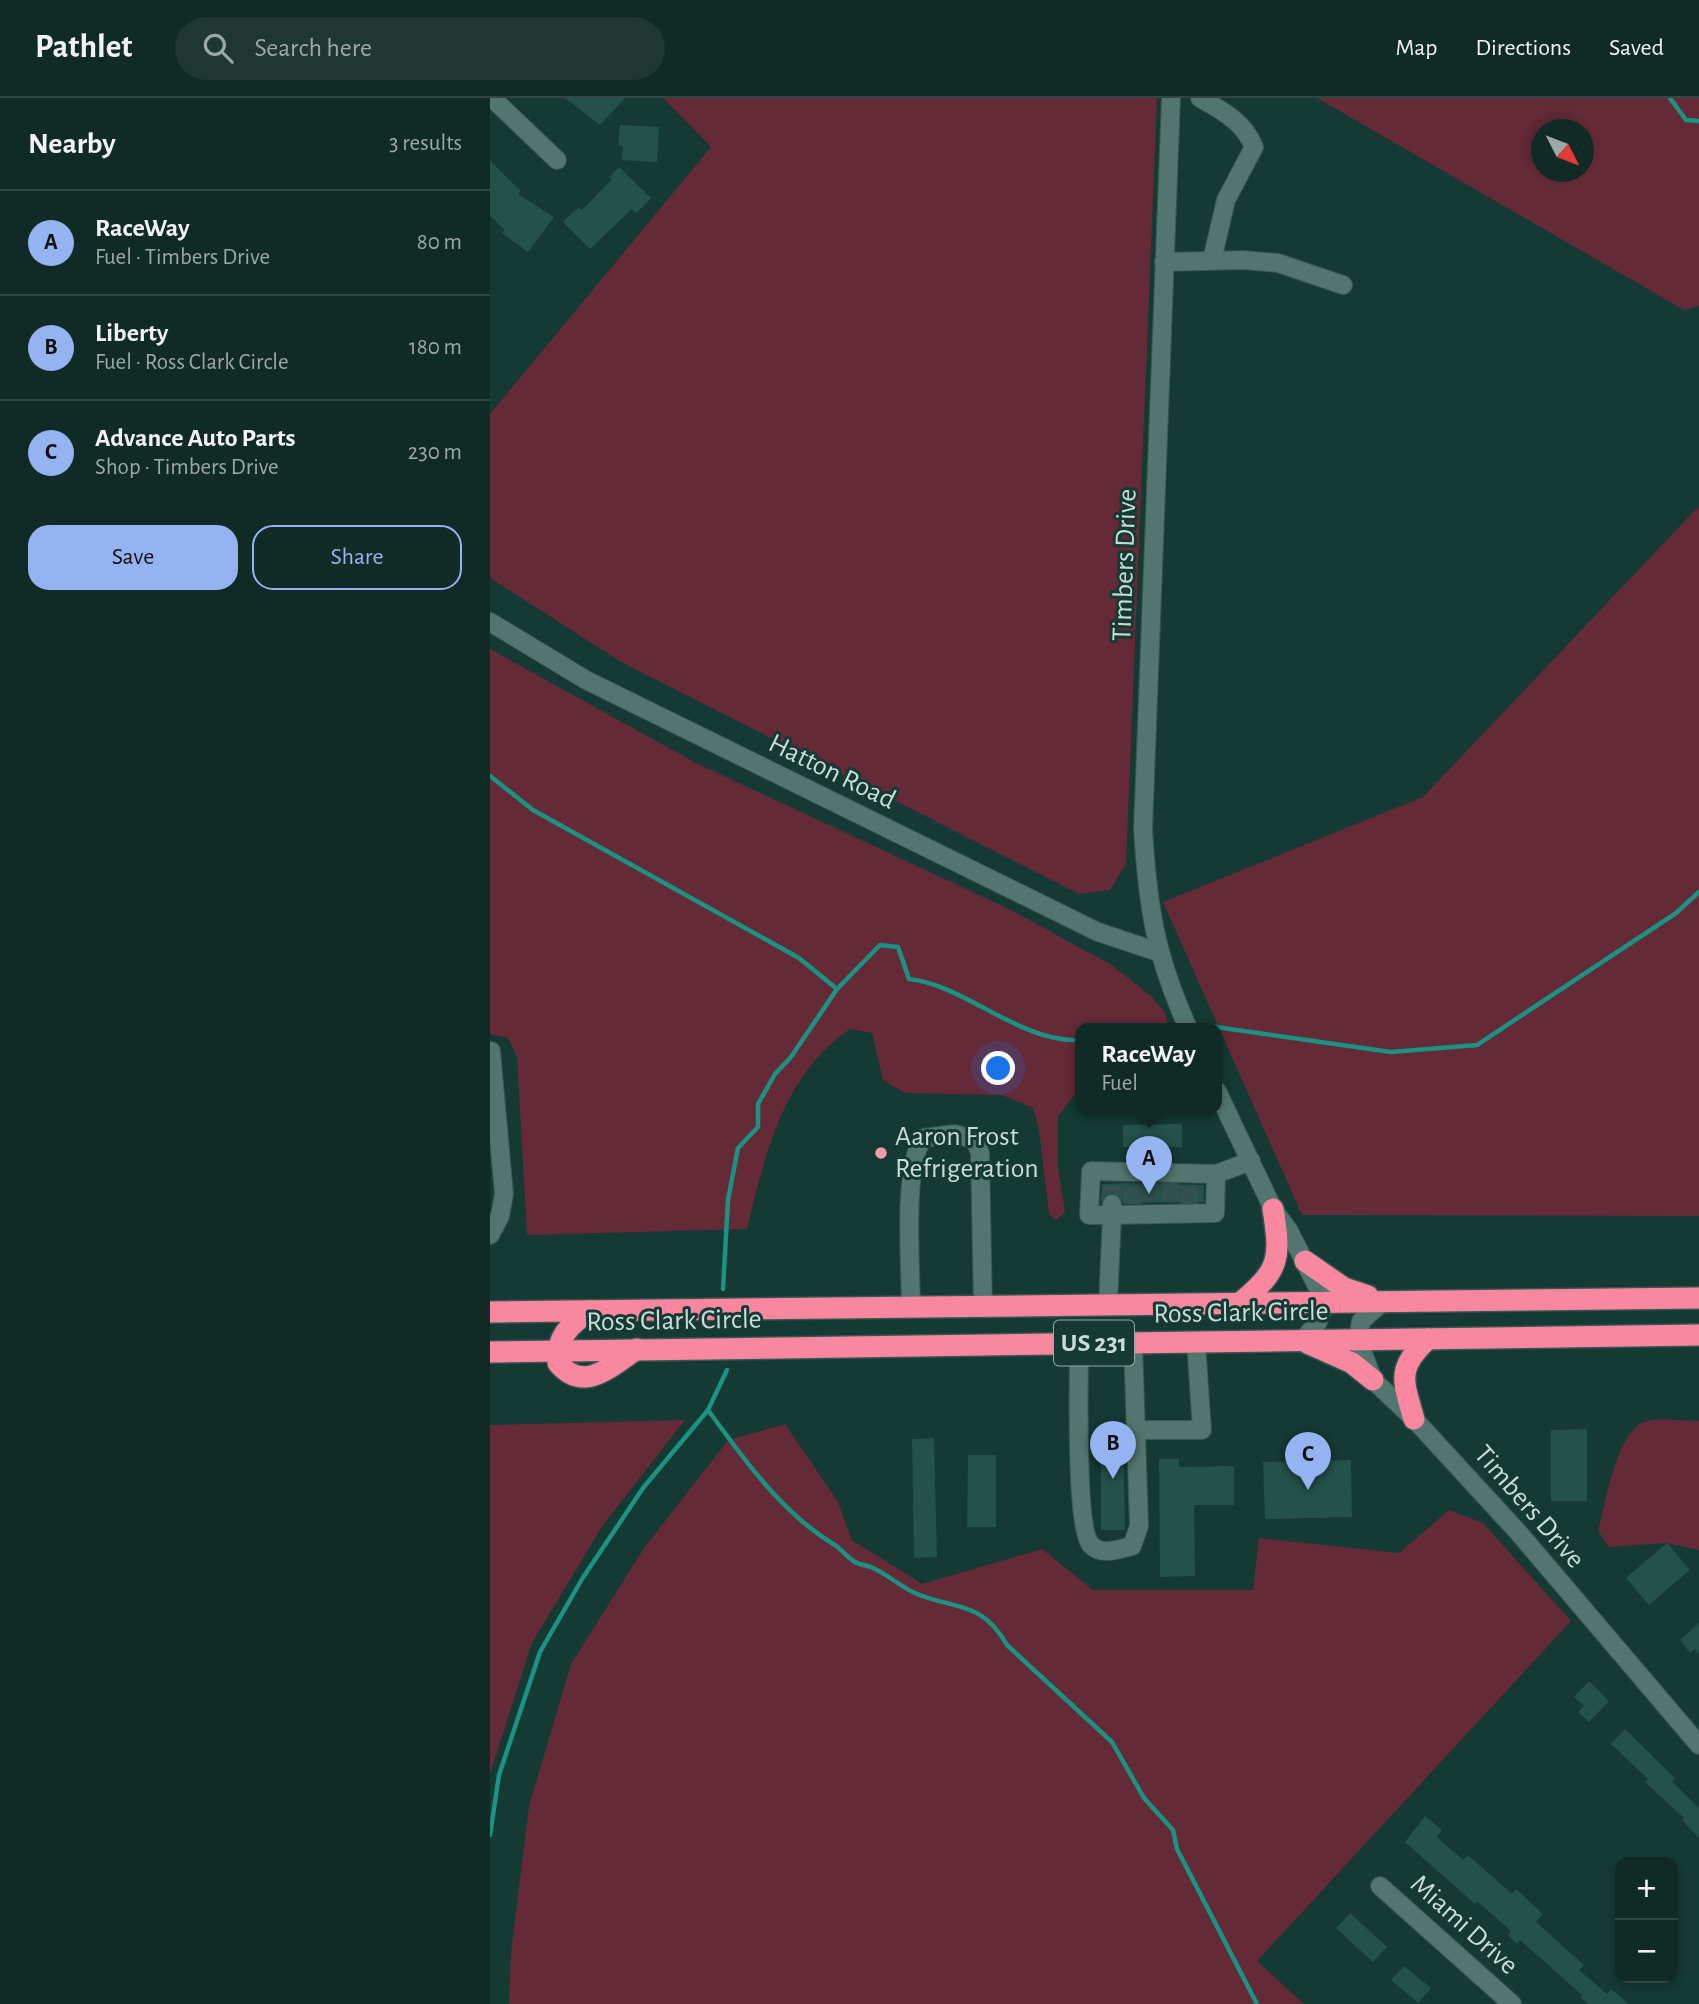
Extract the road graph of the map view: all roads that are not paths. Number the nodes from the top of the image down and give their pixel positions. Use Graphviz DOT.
graph roads {
  1 [pos="492,98"];
  2 [pos="1171,98"];
  3 [pos="1200,98"];
  4 [pos="557,160"];
  5 [pos="1212,260"];
  6 [pos="1164,262"];
  7 [pos="1343,285"];
  8 [pos="490,622"];
  9 [pos="1158,952"];
  10 [pos="1186,1023"];
  11 [pos="491,1051"];
  12 [pos="1222,1101"];
  13 [pos="1251,1161"];
  14 [pos="1216,1174"];
  15 [pos="1273,1209"];
  16 [pos="1112,1210"];
  17 [pos="490,1235"];
  18 [pos="1305,1261"];
  19 [pos="1699,1298"];
  20 [pos="1384,1301"];
  21 [pos="1325,1302"];
  22 [pos="1240,1303"];
  23 [pos="1108,1305"];
  24 [pos="983,1307"];
  25 [pos="911,1308"];
  26 [pos="589,1311"];
  27 [pos="490,1312"];
  28 [pos="1699,1335"];
  29 [pos="1428,1339"];
  30 [pos="1302,1340"];
  31 [pos="1358,1340"];
  32 [pos="1133,1342"];
  33 [pos="1196,1342"];
  34 [pos="1079,1343"];
  35 [pos="557,1351"];
  36 [pos="490,1352"];
  37 [pos="1373,1380"];
  38 [pos="1414,1419"];
  39 [pos="1134,1430"];
  40 [pos="1699,1745"];
  41 [pos="1380,1886"];
  42 [pos="1512,2004"];
  1 -- 4 [label="street"];
  2 -- 6 [label="street, Timbers Drive"];
  3 -- 5 [label="street"];
  5 -- 6 [label="street"];
  5 -- 7 [label="street"];
  6 -- 9 [label="street, Timbers Drive"];
  8 -- 9 [label="street, Hatton Road"];
  9 -- 10 [label="street, Timbers Drive"];
  11 -- 17 [label="street"];
  12 -- 13 [label="street"];
  13 -- 14 [label="street"];
  13 -- 15 [label="street"];
  14 -- 16 [label="street"];
  14 -- 16 [label="street"];
  15 -- 18 [label="street"];
  15 -- 22 [label="highway"];
  16 -- 23 [label="street"];
  18 -- 20 [label="highway"];
  18 -- 21 [label="street"];
  19 -- 20 [label="highway, Ross Clark Circle / US 231"];
  20 -- 21 [label="highway, Ross Clark Circle / US 231"];
  20 -- 31 [label="street"];
  21 -- 22 [label="highway, Ross Clark Circle / US 231"];
  21 -- 30 [label="street"];
  22 -- 23 [label="highway, Ross Clark Circle / US 231"];
  23 -- 24 [label="highway, Ross Clark Circle / US 231"];
  24 -- 25 [label="highway, Ross Clark Circle / US 231"];
  24 -- 25 [label="street"];
  25 -- 26 [label="highway, Ross Clark Circle / US 231"];
  26 -- 27 [label="highway, Ross Clark Circle / US 231"];
  26 -- 35 [label="highway"];
  28 -- 29 [label="highway, Ross Clark Circle / US 231"];
  29 -- 31 [label="highway, Ross Clark Circle / US 231"];
  29 -- 38 [label="highway"];
  30 -- 31 [label="highway, Ross Clark Circle / US 231"];
  30 -- 33 [label="highway, Ross Clark Circle / US 231"];
  30 -- 37 [label="highway"];
  31 -- 37 [label="street, Timbers Drive"];
  32 -- 33 [label="highway, Ross Clark Circle / US 231"];
  32 -- 34 [label="highway, Ross Clark Circle / US 231"];
  32 -- 39 [label="street"];
  33 -- 39 [label="street"];
  34 -- 35 [label="highway, Ross Clark Circle / US 231"];
  34 -- 39 [label="street"];
  35 -- 36 [label="highway, Ross Clark Circle / US 231"];
  37 -- 38 [label="street, Timbers Drive"];
  38 -- 40 [label="street, Timbers Drive"];
  41 -- 42 [label="street, Miami Drive"];
}
